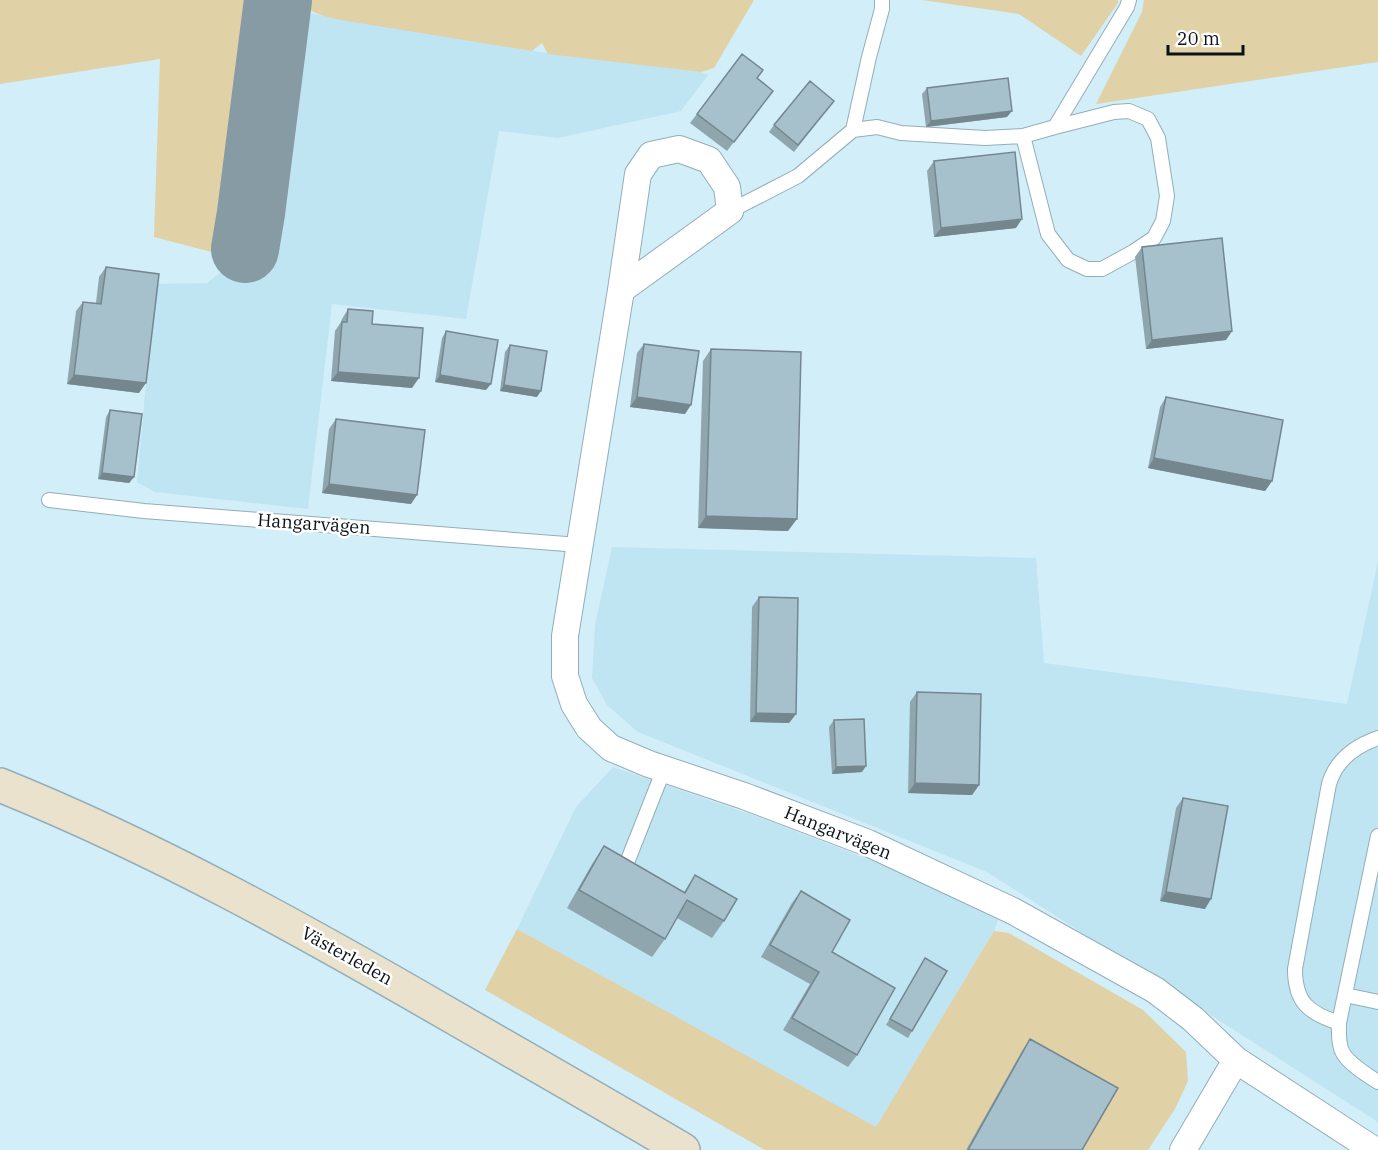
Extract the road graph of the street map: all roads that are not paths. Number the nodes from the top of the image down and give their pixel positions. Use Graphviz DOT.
graph roads {
  1 [pos="882,0"];
  2 [pos="1129,0"];
  3 [pos="1055,127"];
  4 [pos="853,130"];
  5 [pos="1023,136"];
  6 [pos="730,211"];
  7 [pos="621,290"];
  8 [pos="49,500"];
  9 [pos="579,545"];
  10 [pos="1378,738"];
  11 [pos="664,769"];
  12 [pos="0,785"];
  13 [pos="1378,836"];
  14 [pos="628,860"];
  15 [pos="1345,995"];
  16 [pos="1378,1002"];
  17 [pos="1339,1023"];
  18 [pos="1236,1060"];
  19 [pos="1378,1082"];
  20 [pos="1378,1141"];
  21 [pos="683,1150"];
  22 [pos="1183,1150"];
  23 [pos="1374,1150"];
  1 -- 4 [label="lane"];
  2 -- 3 [label="lane"];
  3 -- 5 [label="lane"];
  3 -- 5 [label="lane"];
  4 -- 5 [label="lane"];
  4 -- 6 [label="lane"];
  6 -- 7 [label="street"];
  6 -- 7 [label="street, Hangarvägen"];
  7 -- 9 [label="street, Hangarvägen"];
  8 -- 9 [label="lane, Hangarvägen"];
  9 -- 11 [label="street, Hangarvägen"];
  10 -- 17 [label="lane"];
  11 -- 14 [label="lane"];
  11 -- 18 [label="street, Hangarvägen"];
  12 -- 21 [label="street, Västerleden"];
  13 -- 15 [label="lane"];
  15 -- 16 [label="lane"];
  15 -- 17 [label="lane"];
  17 -- 19 [label="lane"];
  18 -- 22 [label="street"];
  18 -- 23 [label="street, Hangarvägen"];
  20 -- 23 [label="lane"];
}
